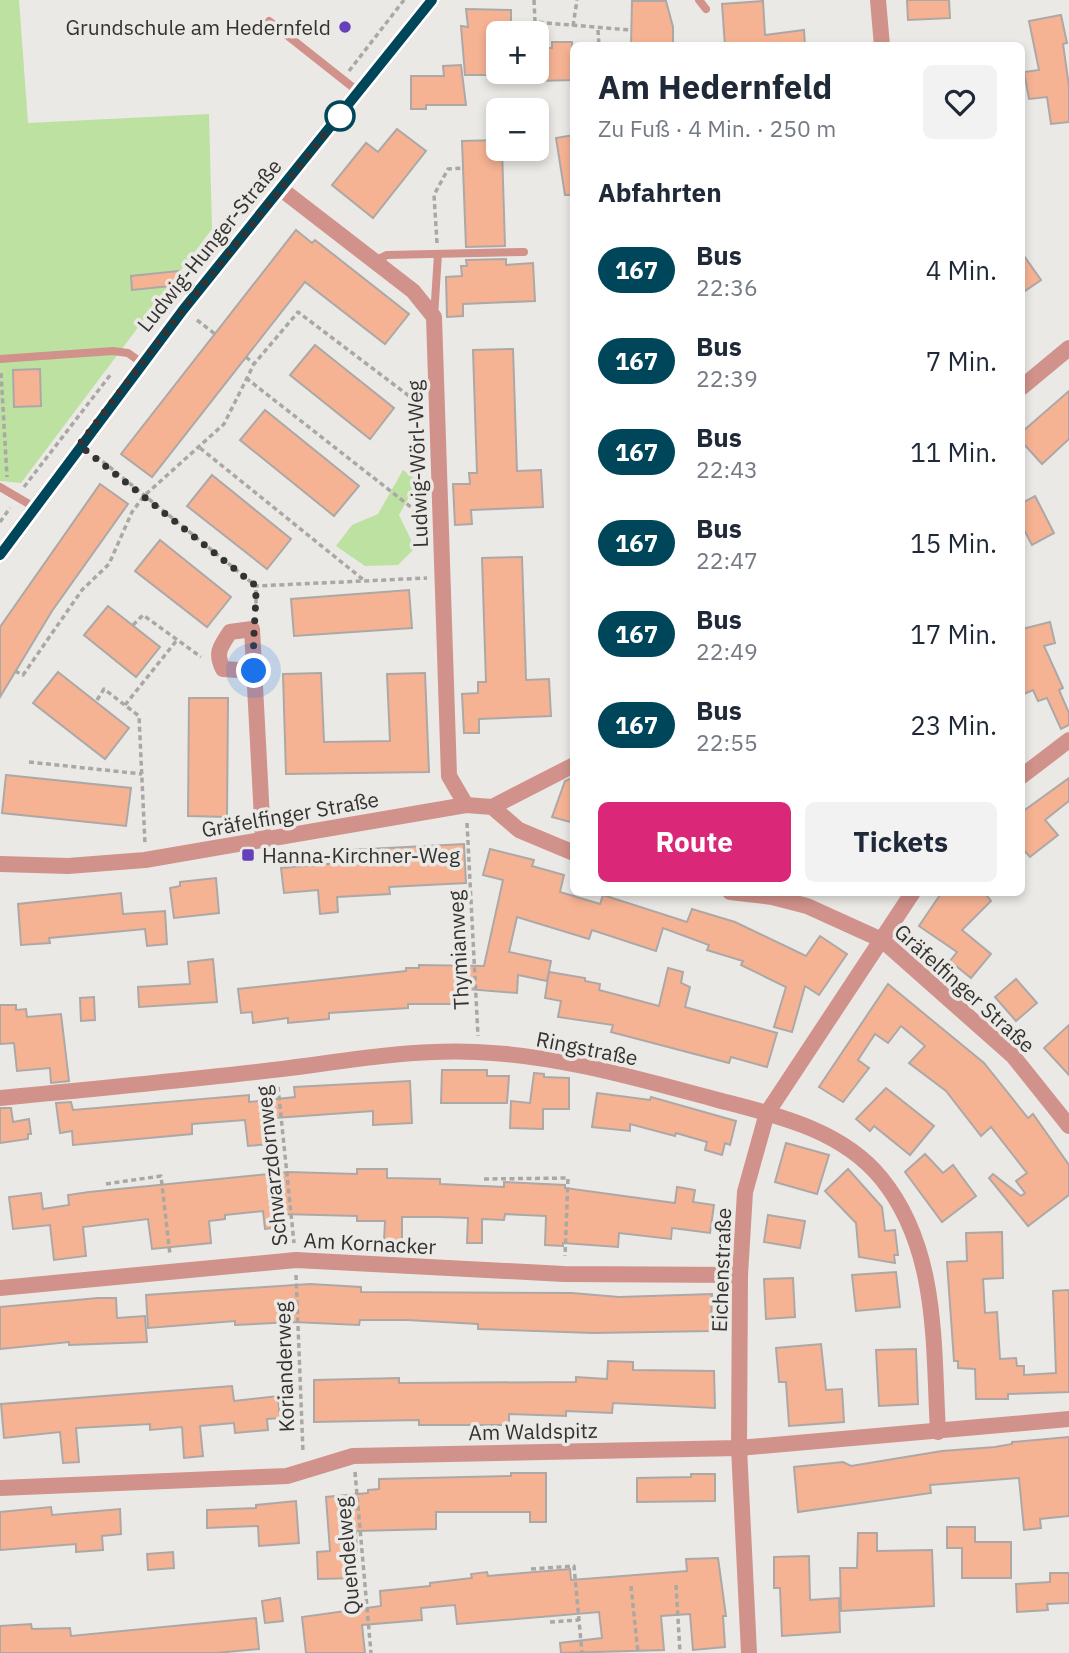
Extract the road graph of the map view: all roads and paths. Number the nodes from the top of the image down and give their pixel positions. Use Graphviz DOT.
graph roads {
  1 [pos="432,0"];
  2 [pos="534,0"];
  3 [pos="577,0"];
  4 [pos="699,0"];
  5 [pos="878,0"];
  6 [pos="706,9"];
  7 [pos="270,21"];
  8 [pos="535,21"];
  9 [pos="549,23"];
  10 [pos="573,26"];
  11 [pos="598,30"];
  12 [pos="630,30"];
  13 [pos="599,42"];
  14 [pos="882,42"];
  15 [pos="360,93"];
  16 [pos="463,168"];
  17 [pos="281,189"];
  18 [pos="524,251"];
  19 [pos="438,254"];
  20 [pos="374,261"];
  21 [pos="183,310"];
  22 [pos="434,317"];
  23 [pos="215,334"];
  24 [pos="1069,348"];
  25 [pos="246,357"];
  26 [pos="0,359"];
  27 [pos="142,363"];
  28 [pos="254,364"];
  29 [pos="1,371"];
  30 [pos="246,378"];
  31 [pos="1025,385"];
  32 [pos="1,391"];
  33 [pos="437,416"];
  34 [pos="79,445"];
  35 [pos="200,448"];
  36 [pos="4,488"];
  37 [pos="144,496"];
  38 [pos="34,507"];
  39 [pos="440,530"];
  40 [pos="0,555"];
  41 [pos="442,577"];
  42 [pos="365,581"];
  43 [pos="256,586"];
  44 [pos="133,625"];
  45 [pos="252,629"];
  46 [pos="177,640"];
  47 [pos="218,658"];
  48 [pos="15,671"];
  49 [pos="254,671"];
  50 [pos="97,700"];
  51 [pos="125,705"];
  52 [pos="1069,740"];
  53 [pos="29,762"];
  54 [pos="570,767"];
  55 [pos="142,774"];
  56 [pos="1025,774"];
  57 [pos="466,805"];
  58 [pos="492,807"];
  59 [pos="263,838"];
  60 [pos="570,851"];
  61 [pos="145,860"];
  62 [pos="0,864"];
  63 [pos="776,896"];
  64 [pos="910,896"];
  65 [pos="882,940"];
  66 [pos="479,1052"];
  67 [pos="277,1070"];
  68 [pos="0,1098"];
  69 [pos="767,1113"];
  70 [pos="1066,1116"];
  71 [pos="484,1179"];
  72 [pos="106,1184"];
  73 [pos="296,1260"];
  74 [pos="173,1273"];
  75 [pos="564,1274"];
  76 [pos="740,1275"];
  77 [pos="0,1288"];
  78 [pos="1069,1419"];
  79 [pos="938,1432"];
  80 [pos="739,1448"];
  81 [pos="353,1455"];
  82 [pos="309,1471"];
  83 [pos="0,1488"];
  84 [pos="531,1569"];
  85 [pos="676,1585"];
  86 [pos="631,1586"];
  87 [pos="579,1620"];
  88 [pos="550,1622"];
  89 [pos="371,1653"];
  90 [pos="582,1653"];
  91 [pos="638,1653"];
  92 [pos="680,1653"];
  93 [pos="749,1653"];
  1 -- 15 [label="street, Ludwig-Hunger-Straße"];
  2 -- 8 [label="path"];
  3 -- 10 [label="path"];
  4 -- 6 [label="lane"];
  5 -- 14 [label="street"];
  7 -- 15 [label="lane"];
  9 -- 10 [label="path"];
  10 -- 11 [label="path"];
  11 -- 12 [label="path"];
  11 -- 13 [label="path"];
  15 -- 17 [label="street, Ludwig-Hunger-Straße"];
  16 -- 19 [label="path"];
  17 -- 20 [label="street"];
  17 -- 21 [label="street, Ludwig-Hunger-Straße"];
  18 -- 19 [label="lane"];
  19 -- 20 [label="lane"];
  19 -- 22 [label="lane"];
  20 -- 22 [label="street"];
  21 -- 23 [label="path"];
  21 -- 27 [label="street, Ludwig-Hunger-Straße"];
  22 -- 33 [label="street, Ludwig-Wörl-Weg"];
  24 -- 31 [label="street"];
  25 -- 28 [label="path"];
  26 -- 27 [label="lane"];
  27 -- 34 [label="street, Ludwig-Hunger-Straße"];
  28 -- 30 [label="path"];
  28 -- 33 [label="path"];
  29 -- 32 [label="path"];
  30 -- 35 [label="path"];
  30 -- 39 [label="path"];
  32 -- 36 [label="path"];
  33 -- 39 [label="street, Ludwig-Wörl-Weg"];
  34 -- 37 [label="path"];
  34 -- 38 [label="street, Ludwig-Hunger-Straße"];
  35 -- 37 [label="path"];
  35 -- 42 [label="path"];
  36 -- 38 [label="lane"];
  37 -- 43 [label="path"];
  37 -- 48 [label="path"];
  38 -- 40 [label="street, Ludwig-Hunger-Straße"];
  39 -- 41 [label="street, Ludwig-Wörl-Weg"];
  41 -- 42 [label="path"];
  41 -- 57 [label="street, Ludwig-Wörl-Weg"];
  42 -- 43 [label="path"];
  43 -- 45 [label="path"];
  44 -- 46 [label="path"];
  45 -- 47 [label="street"];
  45 -- 49 [label="street"];
  46 -- 47 [label="path"];
  46 -- 51 [label="path"];
  47 -- 49 [label="street"];
  49 -- 59 [label="street"];
  50 -- 51 [label="path"];
  51 -- 55 [label="path"];
  52 -- 56 [label="street"];
  53 -- 55 [label="path"];
  54 -- 58 [label="street"];
  55 -- 61 [label="path"];
  57 -- 58 [label="street, Gräfelfinger Straße"];
  57 -- 59 [label="street, Gräfelfinger Straße"];
  57 -- 66 [label="path, Thymianweg"];
  58 -- 60 [label="street"];
  59 -- 61 [label="street, Gräfelfinger Straße"];
  61 -- 62 [label="street, Gräfelfinger Straße"];
  63 -- 65 [label="street, Gräfelfinger Straße"];
  64 -- 65 [label="street, Eichenstraße"];
  65 -- 69 [label="street, Eichenstraße"];
  65 -- 70 [label="street, Gräfelfinger Straße"];
  66 -- 67 [label="street, Ringstraße"];
  66 -- 69 [label="street, Ringstraße"];
  67 -- 68 [label="street, Ringstraße"];
  67 -- 73 [label="path, Schwarzdornweg"];
  69 -- 76 [label="street, Eichenstraße"];
  69 -- 79 [label="street, Ringstraße"];
  71 -- 75 [label="path"];
  72 -- 74 [label="path"];
  73 -- 74 [label="street, Am Kornacker"];
  73 -- 75 [label="street, Am Kornacker"];
  73 -- 82 [label="path, Korianderweg"];
  74 -- 77 [label="street, Am Kornacker"];
  75 -- 76 [label="street, Am Kornacker"];
  76 -- 80 [label="street, Eichenstraße"];
  78 -- 79 [label="street, Am Waldspitz"];
  79 -- 80 [label="street, Am Waldspitz"];
  80 -- 81 [label="street, Am Waldspitz"];
  80 -- 93 [label="street, Eichenstraße"];
  81 -- 82 [label="street, Am Waldspitz"];
  81 -- 89 [label="path, Quendelweg"];
  82 -- 83 [label="street, Am Waldspitz"];
  84 -- 87 [label="path"];
  85 -- 92 [label="path"];
  86 -- 91 [label="path"];
  87 -- 88 [label="path"];
  87 -- 90 [label="path"];
}
